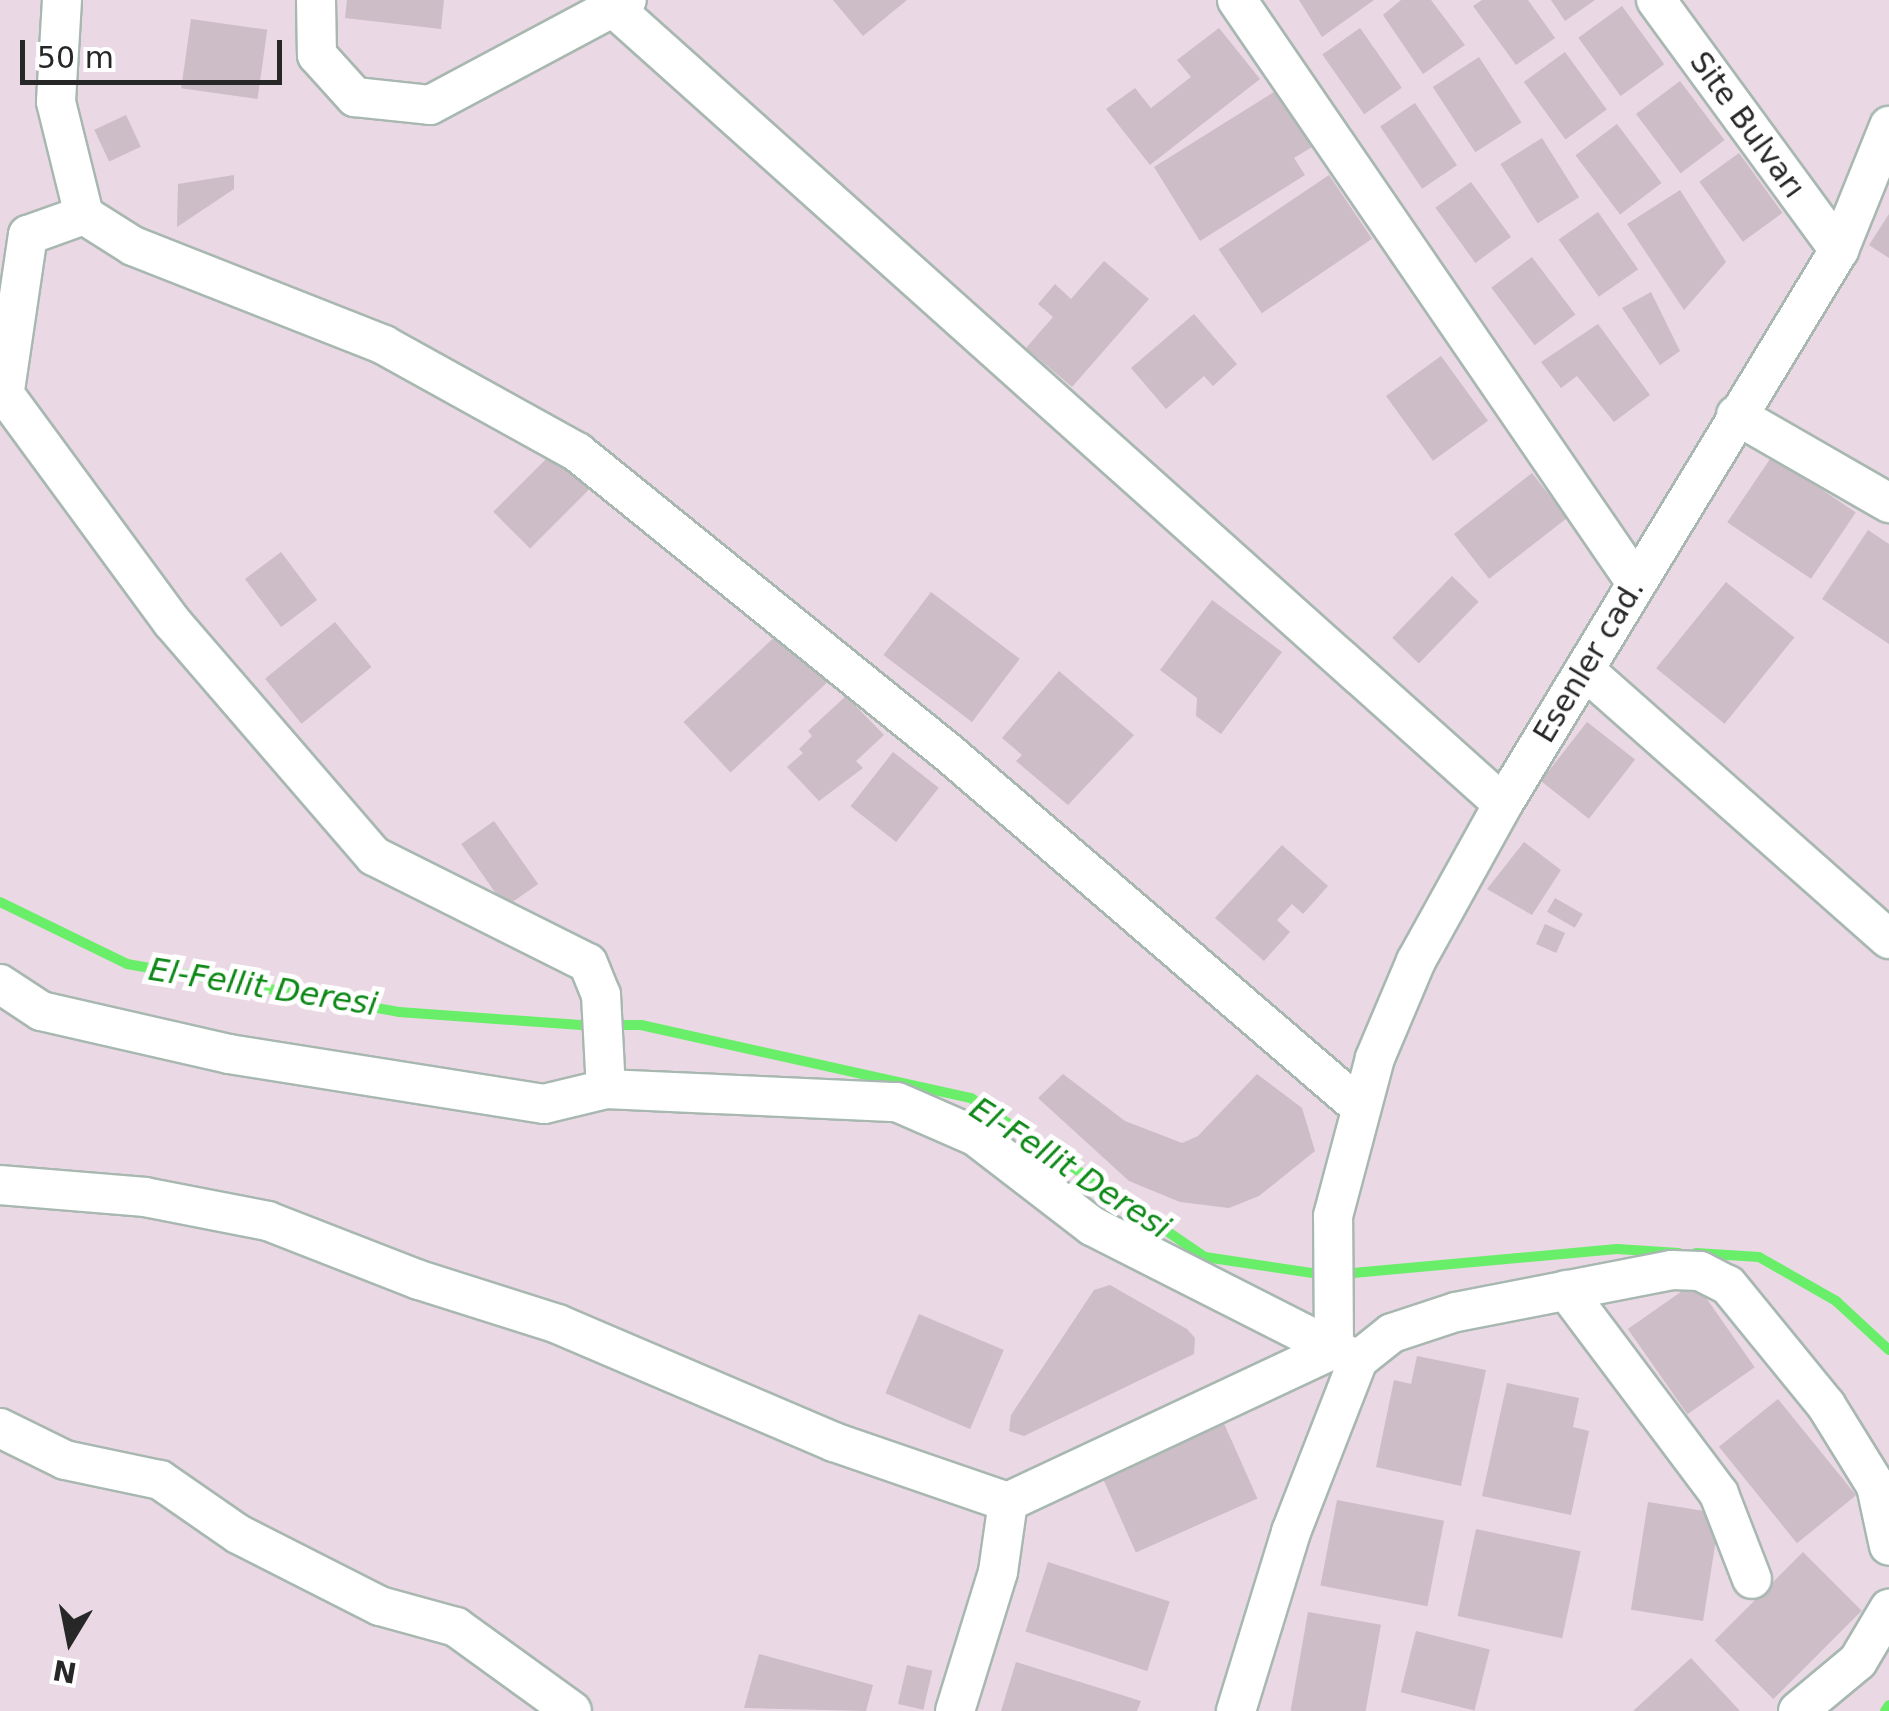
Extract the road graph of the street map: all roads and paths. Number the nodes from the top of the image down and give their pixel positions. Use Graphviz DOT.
graph roads {
  1 [pos="62,0"];
  2 [pos="316,0"];
  3 [pos="1237,0"];
  4 [pos="1656,0"];
  5 [pos="620,4"];
  6 [pos="1889,127"];
  7 [pos="84,216"];
  8 [pos="1839,250"];
  9 [pos="2,390"];
  10 [pos="1736,415"];
  11 [pos="1889,503"];
  12 [pos="1636,583"];
  13 [pos="1587,672"];
  14 [pos="1503,804"];
  15 [pos="1889,939"];
  16 [pos="0,984"];
  17 [pos="606,1090"];
  18 [pos="1359,1106"];
  19 [pos="0,1186"];
  20 [pos="1566,1290"];
  21 [pos="1346,1354"];
  22 [pos="0,1428"];
  23 [pos="1008,1502"];
  24 [pos="1889,1546"];
  25 [pos="1752,1579"];
  26 [pos="1889,1609"];
  27 [pos="571,1710"];
  28 [pos="954,1711"];
  29 [pos="1236,1711"];
  30 [pos="1798,1711"];
  1 -- 7 [label="street"];
  2 -- 5 [label="street"];
  3 -- 12 [label="street"];
  4 -- 8 [label="street, Site Bulvarı"];
  5 -- 14 [label="street"];
  6 -- 8 [label="street, Esenler cad."];
  7 -- 9 [label="street"];
  7 -- 18 [label="street"];
  8 -- 10 [label="street, Esenler cad."];
  9 -- 17 [label="street"];
  10 -- 11 [label="street"];
  10 -- 12 [label="street, Esenler cad."];
  12 -- 13 [label="street, Esenler cad."];
  13 -- 14 [label="street, Esenler cad."];
  13 -- 15 [label="street"];
  14 -- 18 [label="street, Esenler cad."];
  16 -- 17 [label="street"];
  17 -- 21 [label="street"];
  18 -- 21 [label="street, Esenler cad."];
  19 -- 23 [label="street"];
  20 -- 21 [label="street"];
  20 -- 24 [label="street"];
  20 -- 25 [label="street"];
  21 -- 23 [label="street"];
  21 -- 29 [label="street"];
  22 -- 27 [label="street"];
  23 -- 28 [label="street"];
  26 -- 30 [label="street"];
}
